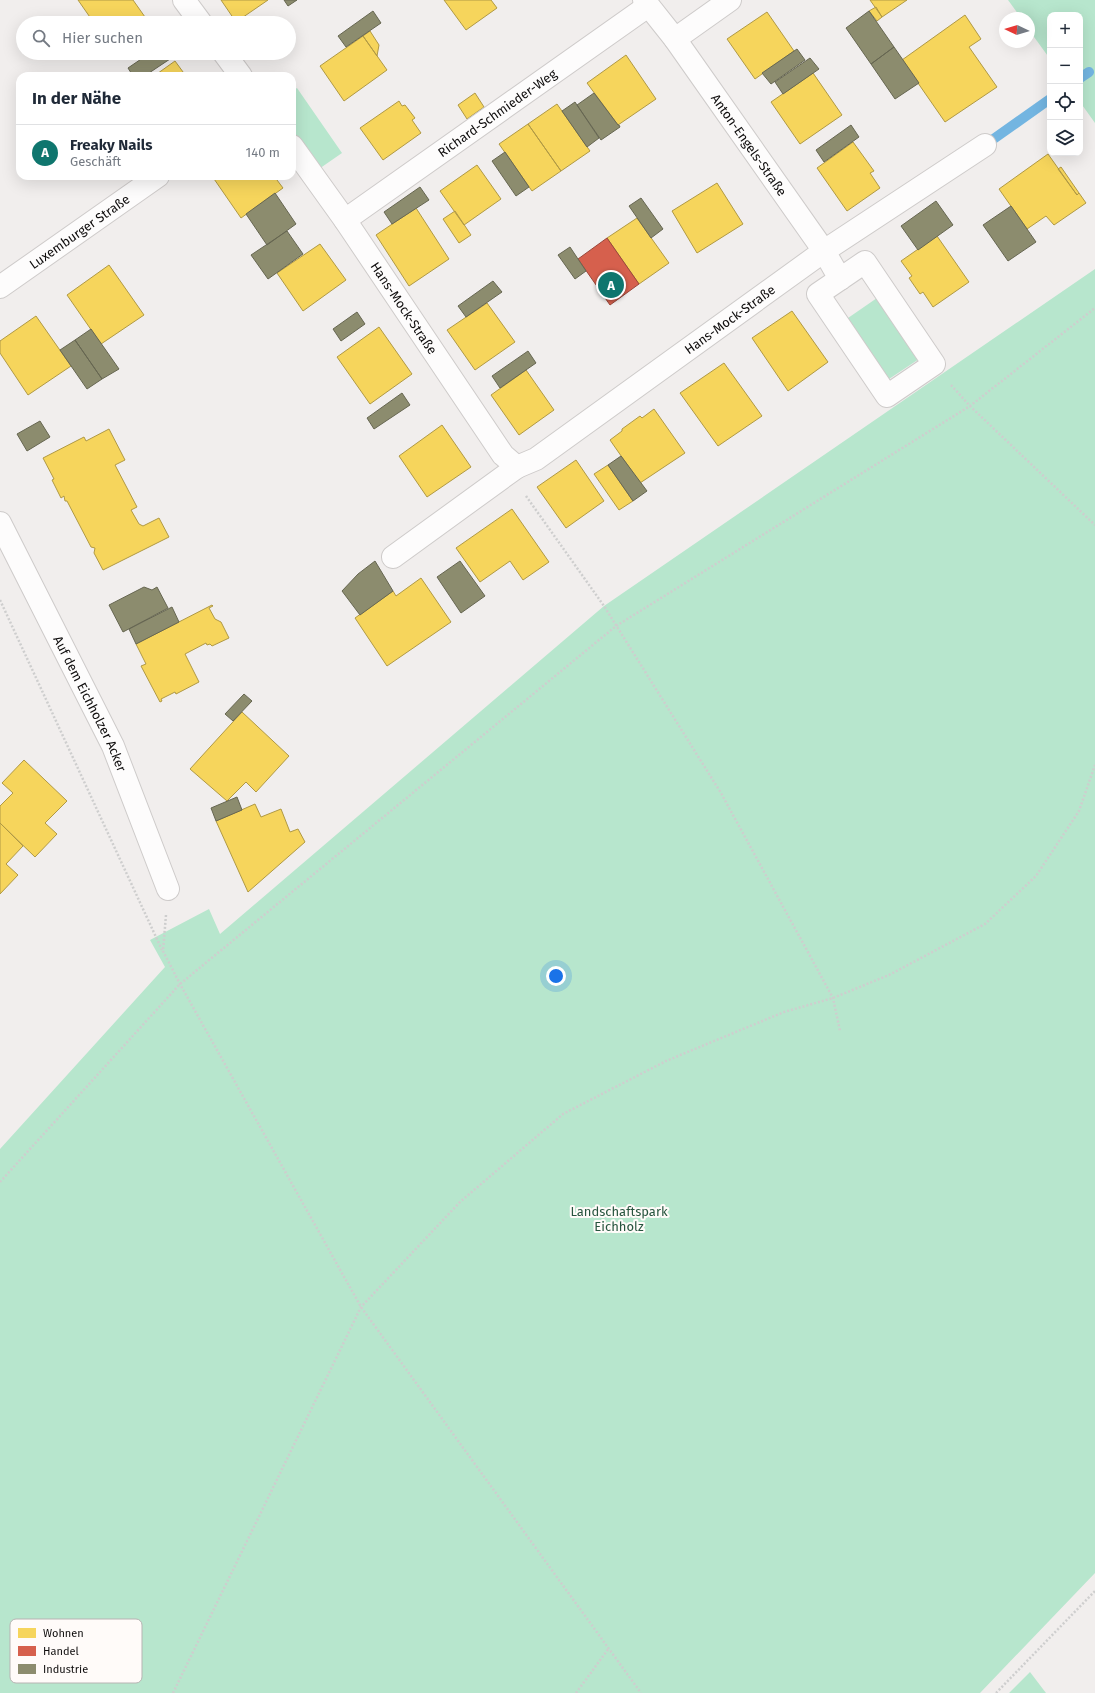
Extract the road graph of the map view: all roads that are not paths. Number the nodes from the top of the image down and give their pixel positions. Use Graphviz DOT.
graph roads {
  1 [pos="184,0"];
  2 [pos="730,0"];
  3 [pos="646,3"];
  4 [pos="196,16"];
  5 [pos="675,39"];
  6 [pos="229,60"];
  7 [pos="238,72"];
  8 [pos="985,145"];
  9 [pos="296,152"];
  10 [pos="152,180"];
  11 [pos="345,220"];
  12 [pos="824,251"];
  13 [pos="840,279"];
  14 [pos="0,287"];
  15 [pos="517,467"];
  16 [pos="0,523"];
  17 [pos="393,557"];
  18 [pos="168,889"];
  1 -- 4 [label="street"];
  2 -- 5 [label="street"];
  3 -- 5 [label="street, Anton-Engels-Straße"];
  3 -- 11 [label="street, Richard-Schmieder-Weg"];
  5 -- 12 [label="street, Anton-Engels-Straße"];
  6 -- 7 [label="street"];
  8 -- 12 [label="street"];
  9 -- 11 [label="street, Hans-Mock-Straße"];
  10 -- 14 [label="street, Luxemburger Straße"];
  11 -- 15 [label="street, Hans-Mock-Straße"];
  12 -- 13 [label="street, Anton-Engels-Straße"];
  12 -- 15 [label="street, Hans-Mock-Straße"];
  13 -- 13 [label="street"];
  15 -- 17 [label="street, Hans-Mock-Straße"];
  16 -- 18 [label="street, Auf dem Eichholzer Acker"];
}
